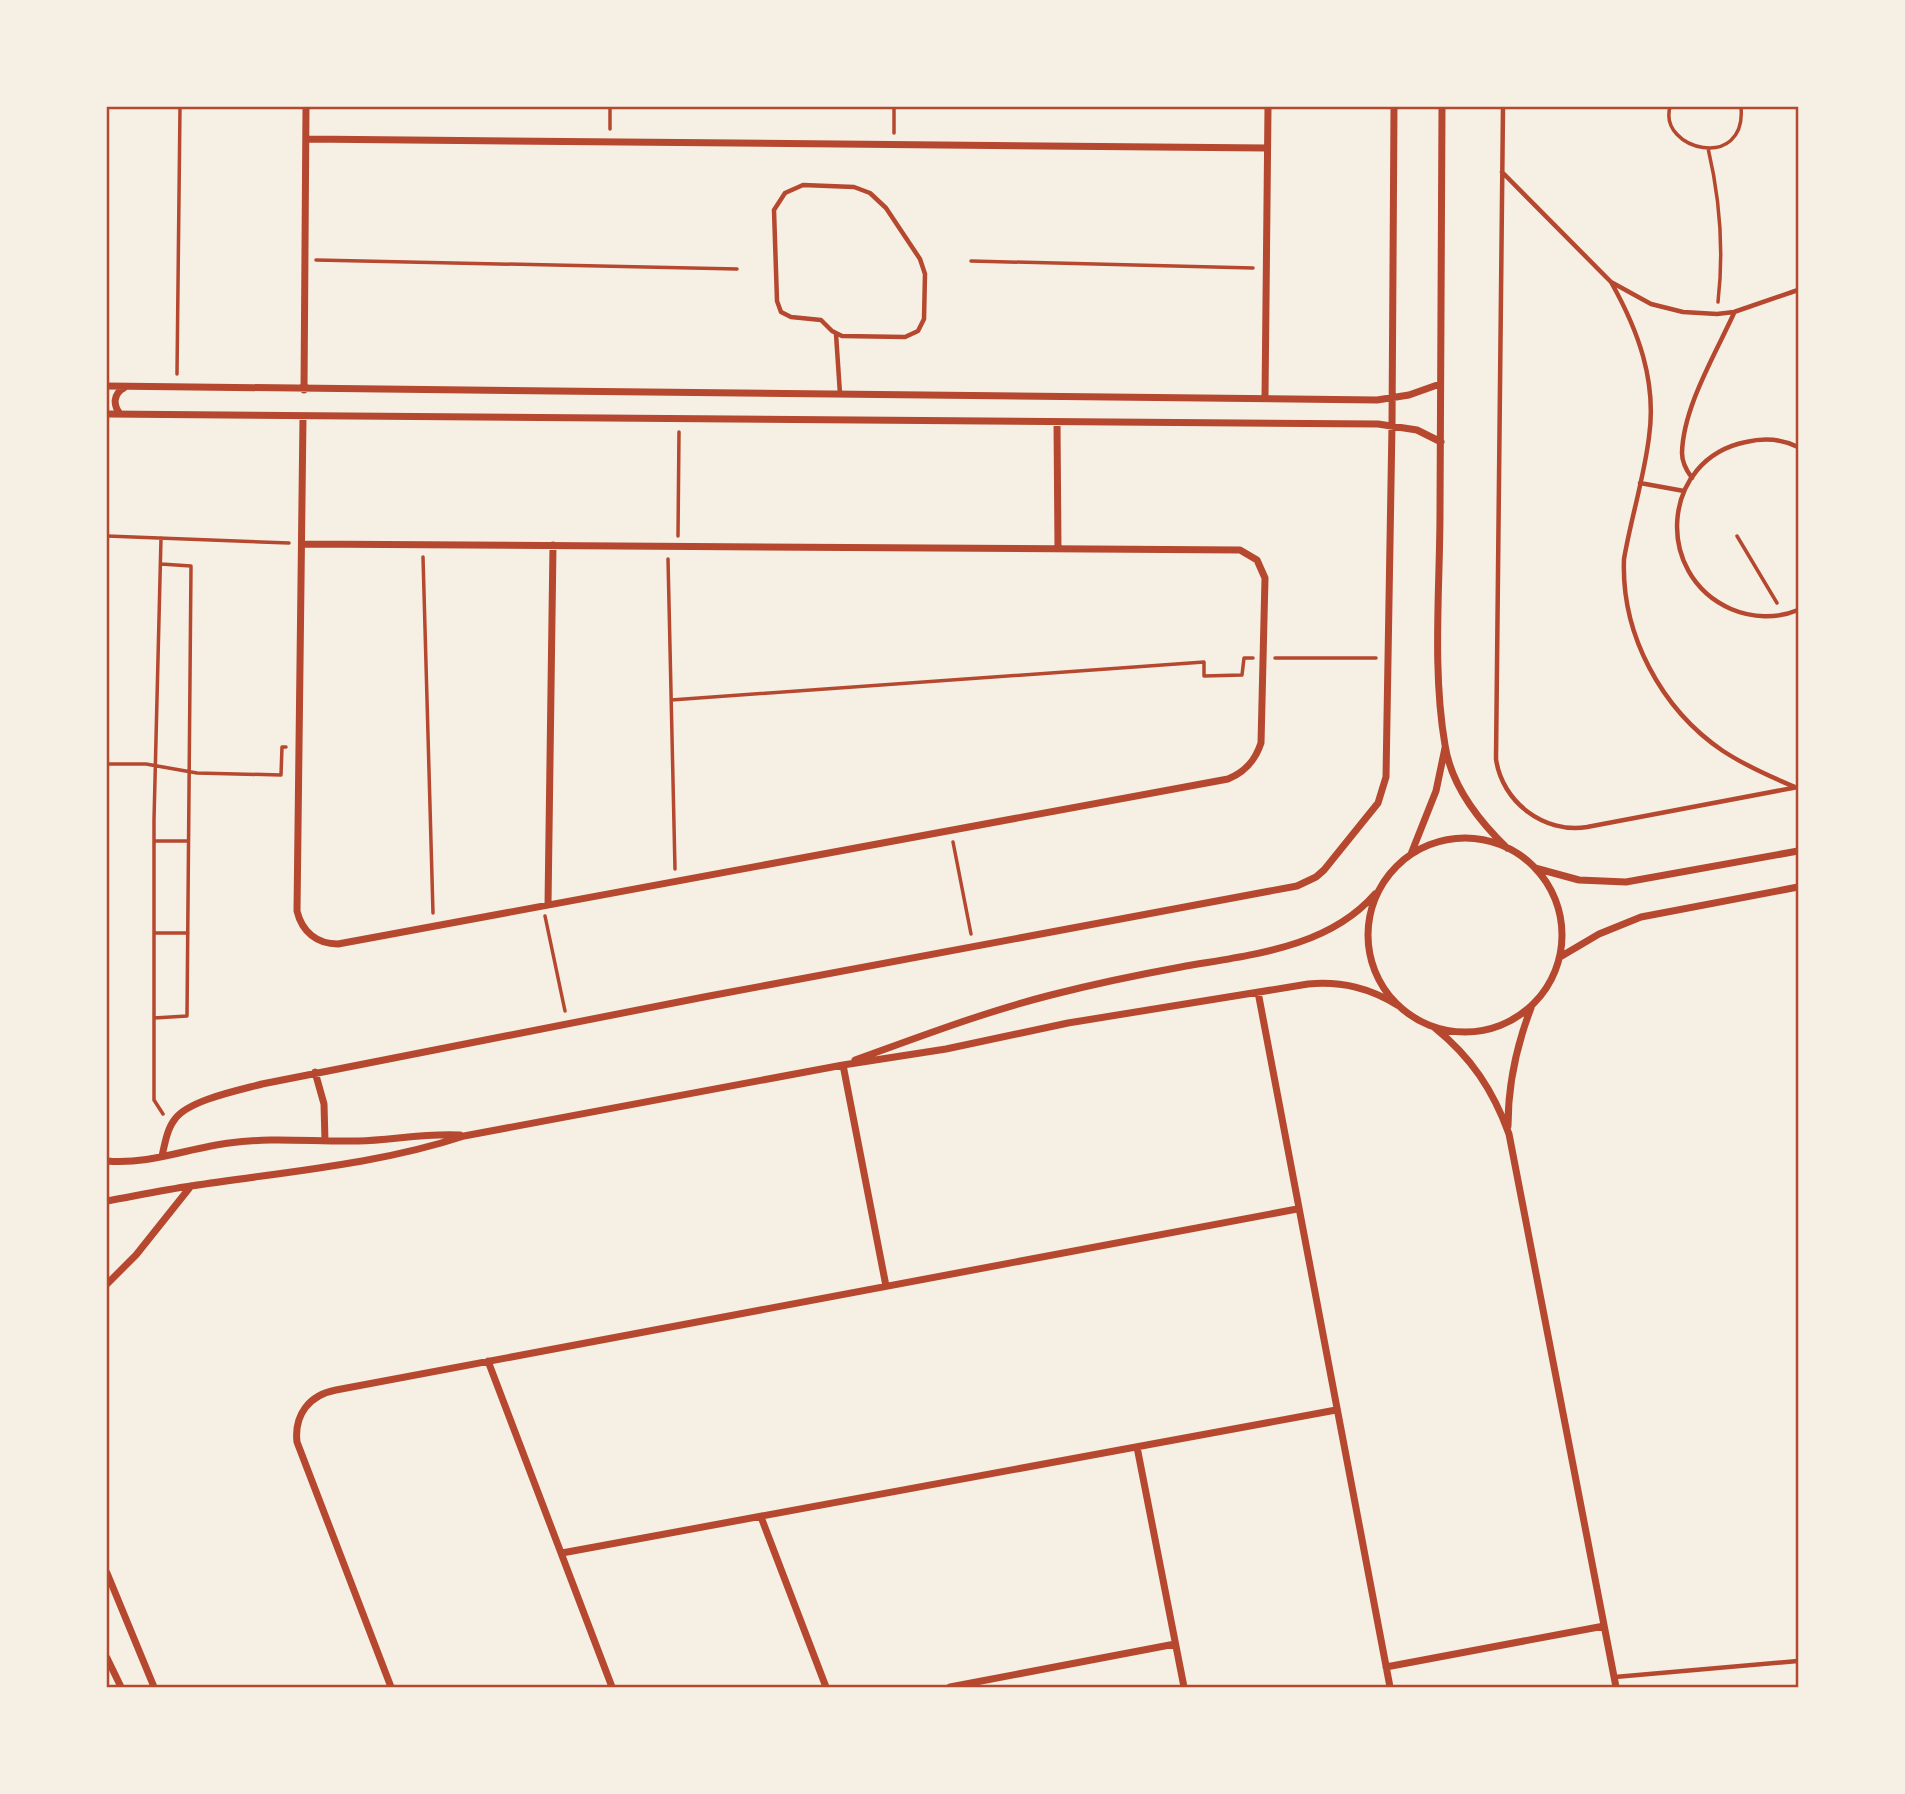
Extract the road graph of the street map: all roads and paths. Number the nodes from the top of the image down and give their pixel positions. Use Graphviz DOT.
graph roads {
  1 [pos="180,107"];
  2 [pos="306,107"];
  3 [pos="610,107"];
  4 [pos="894,107"];
  5 [pos="1268,107"];
  6 [pos="1394,107"];
  7 [pos="1442,107"];
  8 [pos="1503,107"];
  9 [pos="1671,107"];
  10 [pos="1741,107"];
  11 [pos="306,139"];
  12 [pos="610,142"];
  13 [pos="894,145"];
  14 [pos="1267,148"];
  15 [pos="1708,148"];
  16 [pos="1502,171"];
  17 [pos="305,260"];
  18 [pos="971,261"];
  19 [pos="737,268"];
  20 [pos="1266,269"];
  21 [pos="1611,282"];
  22 [pos="1798,290"];
  23 [pos="1734,312"];
  24 [pos="1717,314"];
  25 [pos="836,334"];
  26 [pos="1440,384"];
  27 [pos="107,386"];
  28 [pos="124,388"];
  29 [pos="177,388"];
  30 [pos="304,390"];
  31 [pos="840,394"];
  32 [pos="1265,398"];
  33 [pos="1391,398"];
  34 [pos="107,414"];
  35 [pos="120,414"];
  36 [pos="303,417"];
  37 [pos="679,419"];
  38 [pos="1057,422"];
  39 [pos="1392,425"];
  40 [pos="1441,442"];
  41 [pos="1798,447"];
  42 [pos="1692,478"];
  43 [pos="1640,483"];
  44 [pos="1684,491"];
  45 [pos="107,536"];
  46 [pos="1737,536"];
  47 [pos="162,538"];
  48 [pos="302,544"];
  49 [pos="423,545"];
  50 [pos="553,545"];
  51 [pos="668,546"];
  52 [pos="678,546"];
  53 [pos="1058,548"];
  54 [pos="161,564"];
  55 [pos="1798,610"];
  56 [pos="1783,614"];
  57 [pos="1264,658"];
  58 [pos="1388,658"];
  59 [pos="671,700"];
  60 [pos="299,747"];
  61 [pos="1445,747"];
  62 [pos="107,764"];
  63 [pos="156,766"];
  64 [pos="189,772"];
  65 [pos="1798,787"];
  66 [pos="950,830"];
  67 [pos="188,841"];
  68 [pos="154,842"];
  69 [pos="1507,848"];
  70 [pos="1798,851"];
  71 [pos="1411,854"];
  72 [pos="1535,868"];
  73 [pos="675,881"];
  74 [pos="1798,887"];
  75 [pos="1380,888"];
  76 [pos="545,905"];
  77 [pos="433,926"];
  78 [pos="154,933"];
  79 [pos="188,933"];
  80 [pos="974,947"];
  81 [pos="1560,957"];
  82 [pos="1258,992"];
  83 [pos="1399,1006"];
  84 [pos="1531,1007"];
  85 [pos="154,1018"];
  86 [pos="568,1023"];
  87 [pos="1435,1028"];
  88 [pos="844,1065"];
  89 [pos="315,1072"];
  90 [pos="172,1122"];
  91 [pos="1508,1134"];
  92 [pos="464,1136"];
  93 [pos="325,1141"];
  94 [pos="162,1156"];
  95 [pos="107,1161"];
  96 [pos="191,1186"];
  97 [pos="107,1200"];
  98 [pos="1297,1209"];
  99 [pos="107,1284"];
  100 [pos="886,1286"];
  101 [pos="488,1361"];
  102 [pos="1336,1410"];
  103 [pos="1136,1447"];
  104 [pos="761,1517"];
  105 [pos="562,1553"];
  106 [pos="107,1573"];
  107 [pos="1604,1626"];
  108 [pos="1175,1644"];
  109 [pos="107,1658"];
  110 [pos="1798,1661"];
  111 [pos="1386,1667"];
  112 [pos="1614,1677"];
  113 [pos="121,1687"];
  114 [pos="154,1687"];
  115 [pos="391,1687"];
  116 [pos="612,1687"];
  117 [pos="826,1687"];
  118 [pos="950,1687"];
  119 [pos="1184,1687"];
  120 [pos="1390,1687"];
  121 [pos="1616,1687"];
  1 -- 29 [label="path"];
  2 -- 11 [label="street"];
  3 -- 12 [label="path"];
  4 -- 13 [label="path"];
  5 -- 14 [label="street"];
  6 -- 33 [label="street"];
  7 -- 26 [label="street"];
  8 -- 16 [label="lane"];
  9 -- 15 [label="path"];
  10 -- 15 [label="path"];
  11 -- 12 [label="street"];
  11 -- 17 [label="street"];
  12 -- 13 [label="street"];
  13 -- 14 [label="street"];
  14 -- 20 [label="street"];
  15 -- 24 [label="path"];
  16 -- 21 [label="lane"];
  16 -- 65 [label="lane"];
  17 -- 19 [label="path"];
  17 -- 30 [label="street"];
  18 -- 20 [label="path"];
  20 -- 32 [label="street"];
  21 -- 24 [label="lane"];
  21 -- 43 [label="lane"];
  22 -- 23 [label="lane"];
  23 -- 24 [label="lane"];
  23 -- 42 [label="lane"];
  25 -- 25 [label="lane"];
  25 -- 31 [label="lane"];
  26 -- 33 [label="street"];
  26 -- 40 [label="street"];
  27 -- 28 [label="street"];
  28 -- 29 [label="street"];
  28 -- 35 [label="street"];
  29 -- 30 [label="street"];
  30 -- 31 [label="street"];
  31 -- 32 [label="street"];
  32 -- 33 [label="street"];
  33 -- 39 [label="street"];
  34 -- 35 [label="street"];
  35 -- 36 [label="street"];
  36 -- 37 [label="street"];
  36 -- 48 [label="street"];
  37 -- 38 [label="street"];
  37 -- 52 [label="path"];
  38 -- 39 [label="street"];
  38 -- 53 [label="street"];
  39 -- 40 [label="street"];
  39 -- 58 [label="street"];
  40 -- 61 [label="street"];
  41 -- 42 [label="lane"];
  42 -- 44 [label="lane"];
  43 -- 44 [label="lane"];
  43 -- 65 [label="lane"];
  44 -- 56 [label="lane"];
  45 -- 47 [label="path"];
  46 -- 56 [label="path"];
  47 -- 48 [label="path"];
  47 -- 54 [label="path"];
  48 -- 49 [label="street"];
  48 -- 60 [label="street"];
  49 -- 50 [label="street"];
  49 -- 77 [label="path"];
  50 -- 51 [label="street"];
  50 -- 76 [label="street"];
  51 -- 52 [label="street"];
  51 -- 59 [label="path"];
  52 -- 53 [label="street"];
  53 -- 57 [label="street"];
  54 -- 63 [label="path"];
  54 -- 64 [label="path"];
  55 -- 56 [label="lane"];
  57 -- 58 [label="path"];
  57 -- 59 [label="path"];
  57 -- 66 [label="street"];
  58 -- 80 [label="street"];
  59 -- 73 [label="path"];
  60 -- 64 [label="path"];
  60 -- 77 [label="street"];
  61 -- 69 [label="street"];
  61 -- 71 [label="street"];
  62 -- 63 [label="path"];
  63 -- 64 [label="path"];
  63 -- 68 [label="path"];
  64 -- 67 [label="path"];
  66 -- 73 [label="street"];
  66 -- 80 [label="path"];
  67 -- 68 [label="path"];
  67 -- 79 [label="path"];
  68 -- 78 [label="path"];
  69 -- 71 [label="street"];
  69 -- 72 [label="street"];
  70 -- 72 [label="street"];
  71 -- 75 [label="street"];
  72 -- 81 [label="street"];
  73 -- 76 [label="street"];
  74 -- 81 [label="street"];
  75 -- 83 [label="street"];
  75 -- 88 [label="street"];
  76 -- 77 [label="street"];
  76 -- 86 [label="path"];
  78 -- 79 [label="path"];
  78 -- 85 [label="path"];
  79 -- 85 [label="path"];
  80 -- 86 [label="street"];
  81 -- 84 [label="street"];
  82 -- 83 [label="street"];
  82 -- 88 [label="street"];
  82 -- 98 [label="street"];
  83 -- 87 [label="street"];
  84 -- 87 [label="street"];
  84 -- 91 [label="street"];
  85 -- 90 [label="path"];
  86 -- 89 [label="street"];
  87 -- 91 [label="street"];
  88 -- 92 [label="street"];
  88 -- 100 [label="street"];
  89 -- 90 [label="street"];
  89 -- 93 [label="street"];
  90 -- 94 [label="street"];
  91 -- 107 [label="street"];
  92 -- 93 [label="street"];
  92 -- 96 [label="street"];
  93 -- 94 [label="street"];
  94 -- 95 [label="street"];
  96 -- 97 [label="street"];
  96 -- 99 [label="street"];
  98 -- 100 [label="street"];
  98 -- 102 [label="street"];
  100 -- 101 [label="street"];
  101 -- 105 [label="street"];
  101 -- 115 [label="street"];
  102 -- 103 [label="street"];
  102 -- 111 [label="street"];
  103 -- 104 [label="street"];
  103 -- 108 [label="street"];
  104 -- 105 [label="street"];
  104 -- 117 [label="street"];
  105 -- 116 [label="street"];
  106 -- 114 [label="street"];
  107 -- 111 [label="street"];
  107 -- 112 [label="street"];
  108 -- 118 [label="street"];
  108 -- 119 [label="street"];
  109 -- 113 [label="street"];
  110 -- 112 [label="lane"];
  111 -- 120 [label="street"];
  112 -- 121 [label="street"];
}
